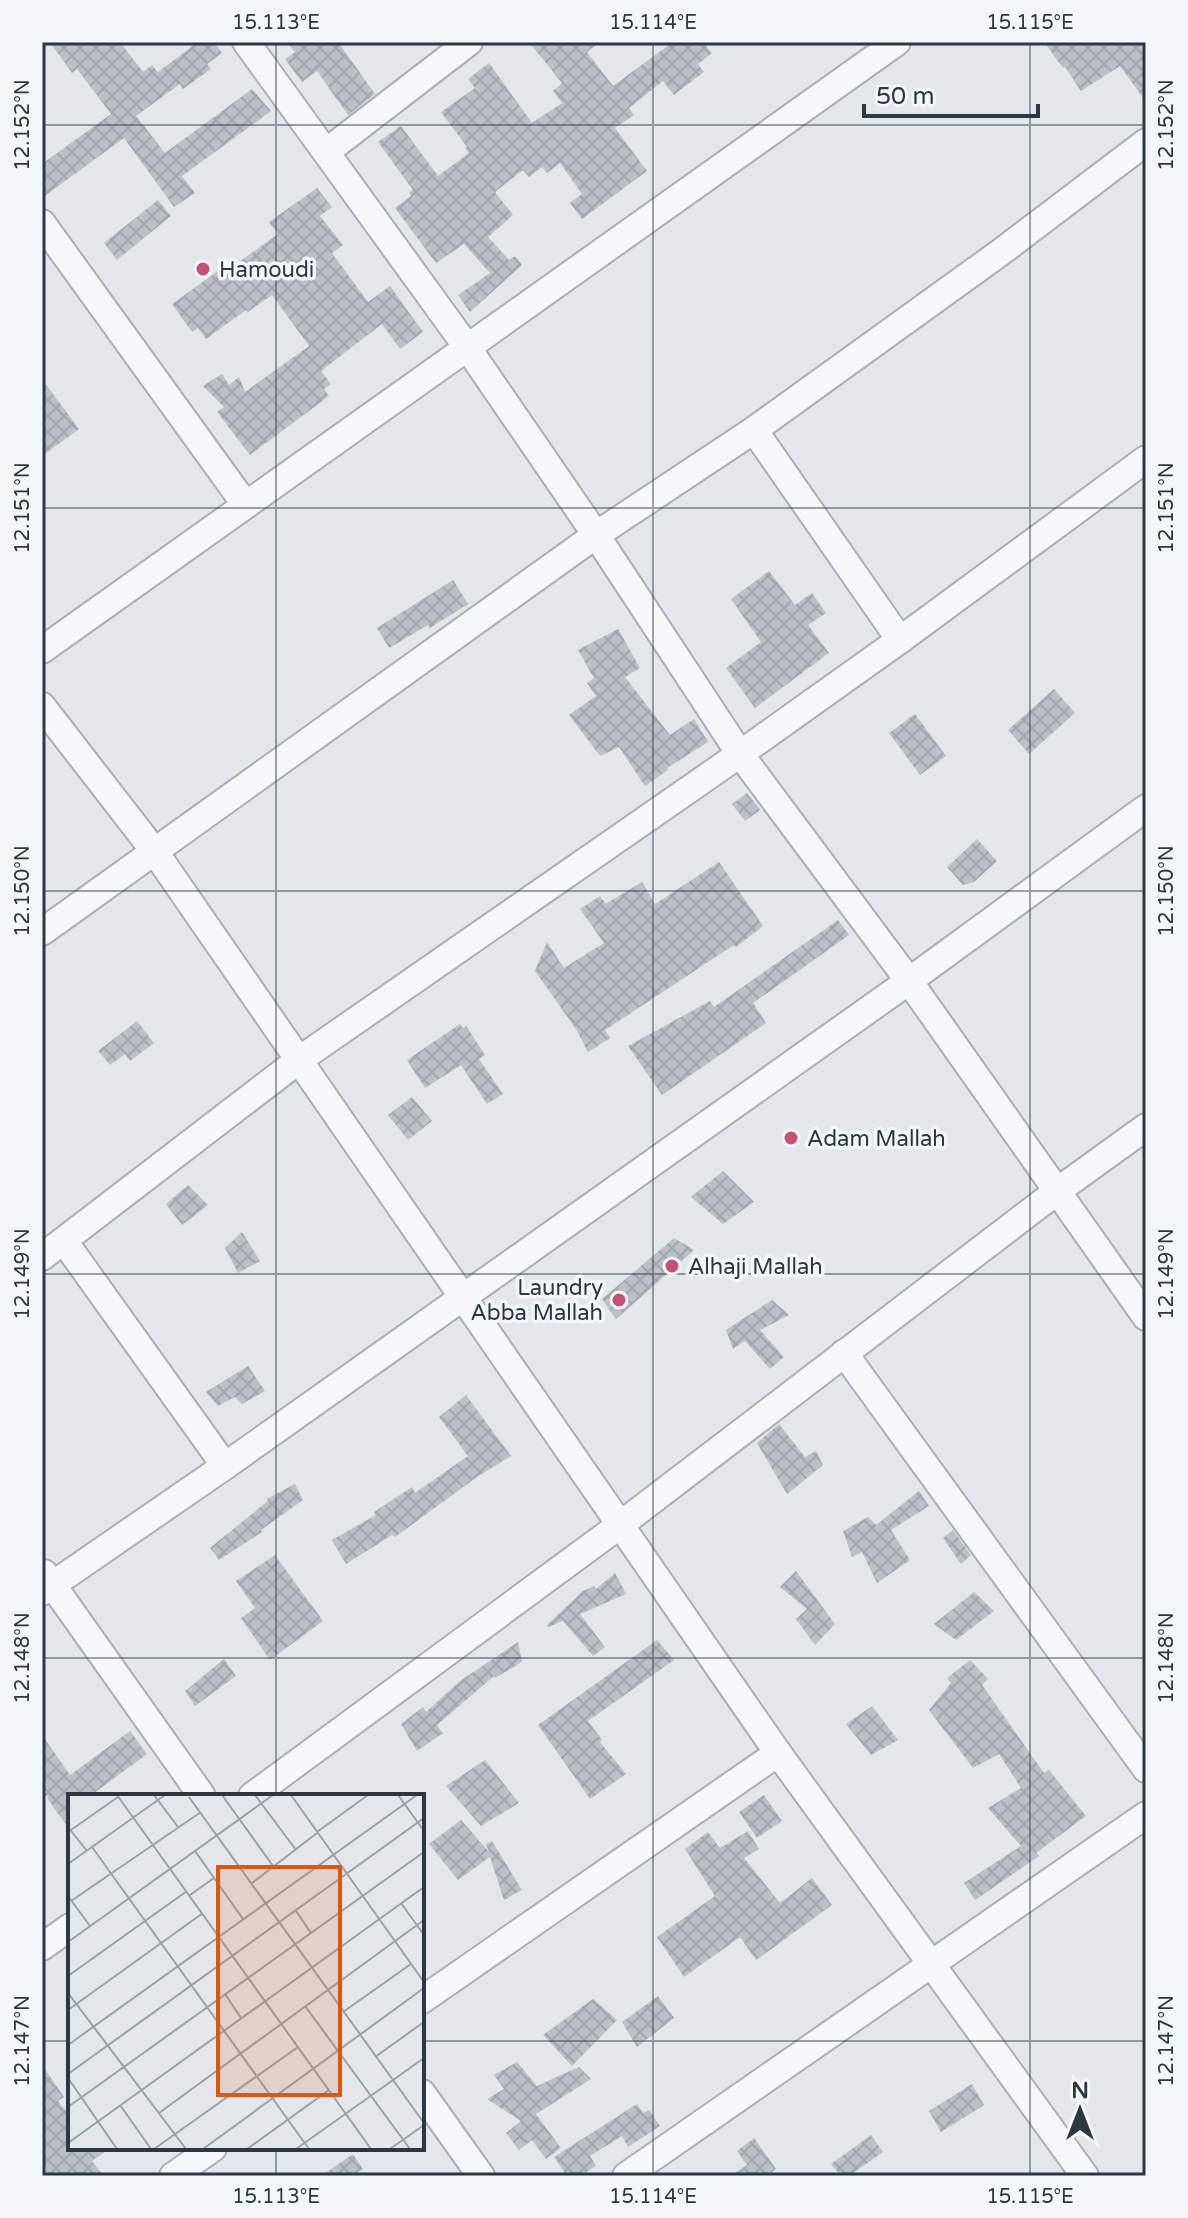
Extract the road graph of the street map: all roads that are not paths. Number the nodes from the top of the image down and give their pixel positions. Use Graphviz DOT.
graph roads {
  1 [pos="246,42"];
  2 [pos="469,42"];
  3 [pos="897,42"];
  4 [pos="1146,142"];
  5 [pos="326,152"];
  6 [pos="42,223"];
  7 [pos="467,347"];
  8 [pos="754,430"];
  9 [pos="1146,459"];
  10 [pos="245,504"];
  11 [pos="596,535"];
  12 [pos="900,640"];
  13 [pos="42,650"];
  14 [pos="42,706"];
  15 [pos="740,754"];
  16 [pos="1146,808"];
  17 [pos="155,852"];
  18 [pos="42,932"];
  19 [pos="909,981"];
  20 [pos="299,1060"];
  21 [pos="1146,1127"];
  22 [pos="1056,1192"];
  23 [pos="64,1241"];
  24 [pos="42,1257"];
  25 [pos="463,1297"];
  26 [pos="1146,1317"];
  27 [pos="844,1353"];
  28 [pos="225,1466"];
  29 [pos="620,1525"];
  30 [pos="45,1582"];
  31 [pos="778,1753"];
  32 [pos="1146,1769"];
  33 [pos="201,1794"];
  34 [pos="255,1794"];
  35 [pos="1146,1815"];
  36 [pos="68,1928"];
  37 [pos="42,1947"];
  38 [pos="930,1964"];
  39 [pos="424,1999"];
  40 [pos="424,2096"];
  41 [pos="210,2150"];
  42 [pos="173,2176"];
  43 [pos="481,2176"];
  44 [pos="626,2176"];
  45 [pos="1084,2176"];
  1 -- 5 [label="street"];
  2 -- 5 [label="street"];
  3 -- 7 [label="street"];
  4 -- 8 [label="street"];
  5 -- 7 [label="street"];
  6 -- 10 [label="street"];
  7 -- 10 [label="street"];
  7 -- 11 [label="street"];
  8 -- 11 [label="street"];
  8 -- 12 [label="street"];
  9 -- 12 [label="street"];
  10 -- 13 [label="street"];
  11 -- 15 [label="street"];
  11 -- 17 [label="street"];
  12 -- 15 [label="street"];
  14 -- 17 [label="street"];
  15 -- 19 [label="street"];
  15 -- 20 [label="street"];
  16 -- 19 [label="street"];
  17 -- 18 [label="street"];
  17 -- 20 [label="street"];
  19 -- 22 [label="street"];
  19 -- 25 [label="street"];
  20 -- 23 [label="street"];
  20 -- 25 [label="street"];
  21 -- 22 [label="street"];
  22 -- 26 [label="street"];
  22 -- 27 [label="street"];
  23 -- 24 [label="street"];
  23 -- 28 [label="street"];
  25 -- 28 [label="street"];
  25 -- 29 [label="street"];
  27 -- 29 [label="street"];
  27 -- 32 [label="street"];
  28 -- 30 [label="street"];
  29 -- 31 [label="street"];
  29 -- 34 [label="street"];
  30 -- 33 [label="street"];
  31 -- 38 [label="street"];
  31 -- 39 [label="street"];
  35 -- 38 [label="street"];
  36 -- 37 [label="street"];
  38 -- 44 [label="street"];
  38 -- 45 [label="street"];
  40 -- 43 [label="street"];
  41 -- 42 [label="street"];
}
